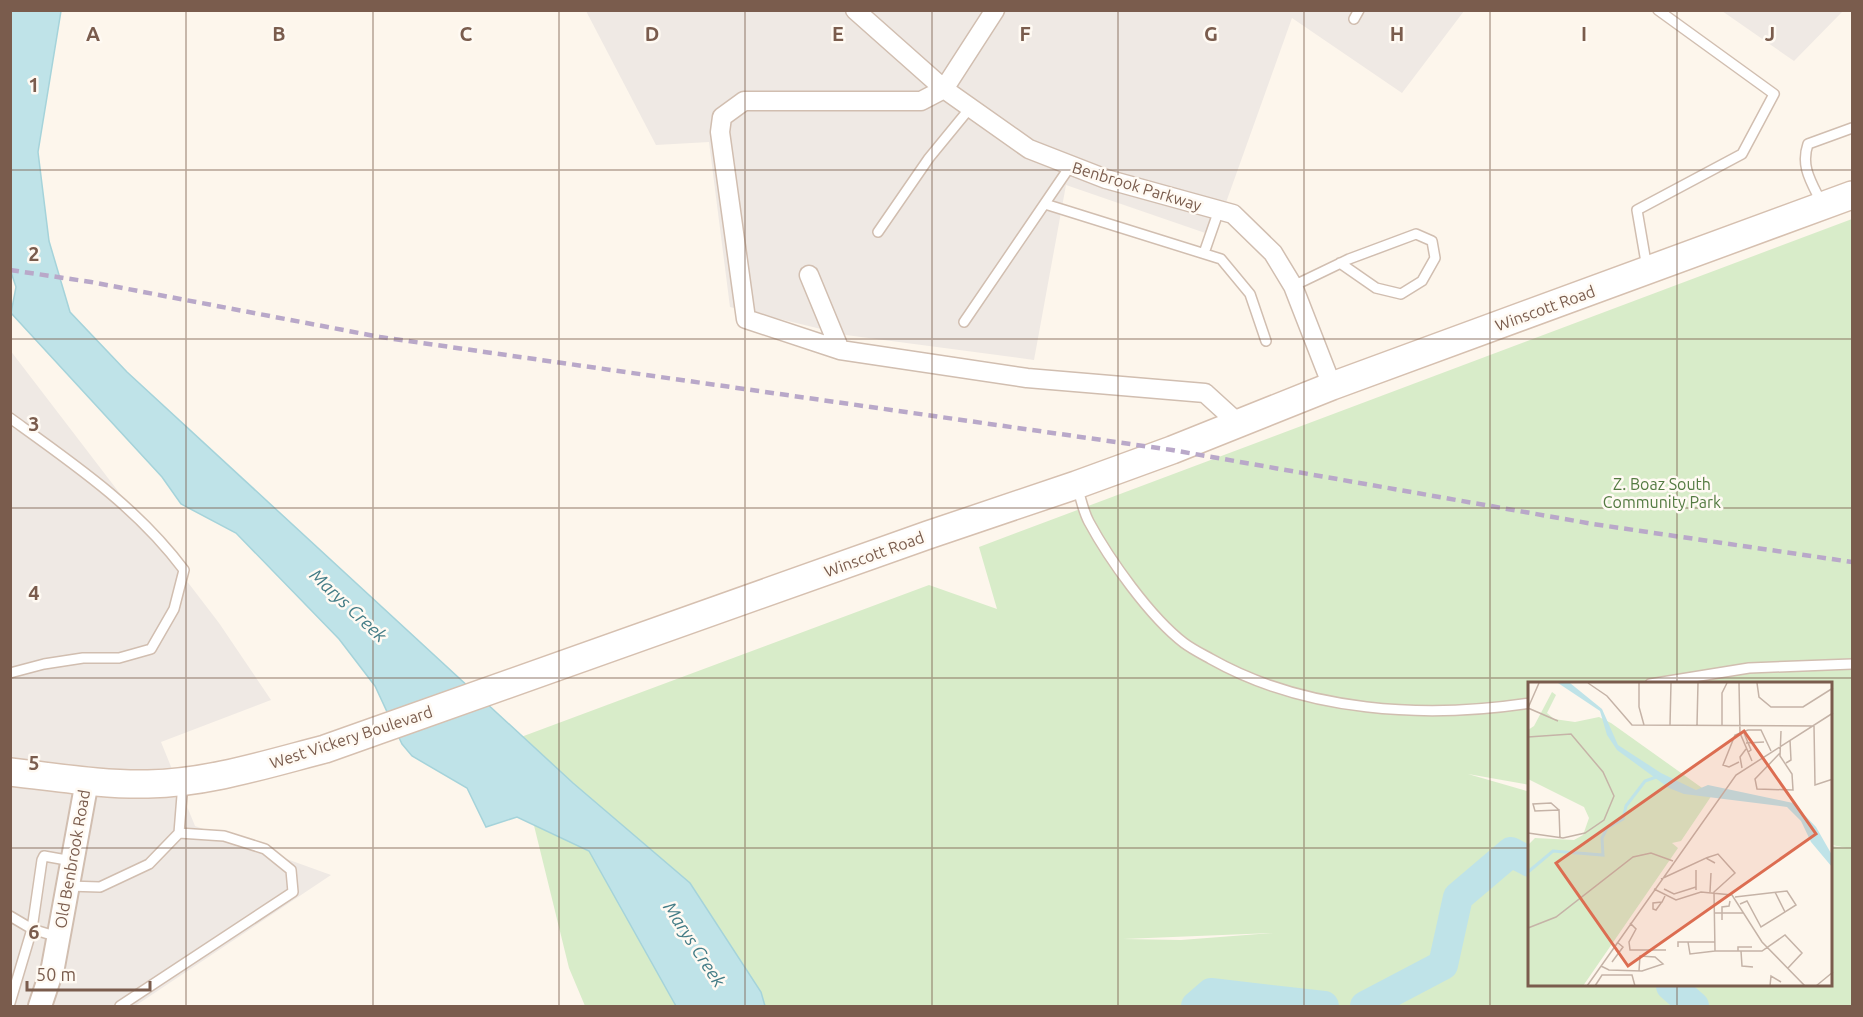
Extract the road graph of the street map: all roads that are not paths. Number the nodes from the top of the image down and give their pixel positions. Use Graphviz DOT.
graph roads {
  1 [pos="855,10"];
  2 [pos="995,10"];
  3 [pos="1658,10"];
  4 [pos="944,89"];
  5 [pos="970,108"];
  6 [pos="1852,128"];
  7 [pos="1071,165"];
  8 [pos="1852,195"];
  9 [pos="1045,204"];
  10 [pos="1823,206"];
  11 [pos="1219,210"];
  12 [pos="878,232"];
  13 [pos="1204,253"];
  14 [pos="1340,263"];
  15 [pos="1647,270"];
  16 [pos="809,275"];
  17 [pos="1293,286"];
  18 [pos="964,322"];
  19 [pos="1266,341"];
  20 [pos="840,350"];
  21 [pos="1332,386"];
  22 [pos="10,418"];
  23 [pos="1239,424"];
  24 [pos="1076,485"];
  25 [pos="1852,664"];
  26 [pos="10,673"];
  27 [pos="1662,682"];
  28 [pos="510,683"];
  29 [pos="1528,703"];
  30 [pos="10,772"];
  31 [pos="183,780"];
  32 [pos="87,781"];
  33 [pos="180,833"];
  34 [pos="72,861"];
  35 [pos="68,886"];
  36 [pos="10,916"];
  37 [pos="32,929"];
  38 [pos="58,937"];
  39 [pos="10,1003"];
  40 [pos="40,1006"];
  41 [pos="120,1006"];
  1 -- 4 [label="street, Benbrook Parkway"];
  2 -- 4 [label="street"];
  3 -- 15 [label="lane"];
  4 -- 5 [label="street, Benbrook Parkway"];
  4 -- 20 [label="street"];
  5 -- 7 [label="street, Benbrook Parkway"];
  5 -- 12 [label="lane"];
  6 -- 10 [label="lane"];
  7 -- 9 [label="lane"];
  7 -- 11 [label="street, Benbrook Parkway"];
  8 -- 10 [label="main road, Winscott Road"];
  9 -- 13 [label="lane"];
  9 -- 18 [label="lane"];
  10 -- 15 [label="main road, Winscott Road"];
  11 -- 13 [label="lane"];
  11 -- 17 [label="street, Benbrook Parkway"];
  13 -- 19 [label="lane"];
  14 -- 14 [label="lane"];
  14 -- 17 [label="lane"];
  15 -- 21 [label="main road, Winscott Road"];
  16 -- 20 [label="street"];
  17 -- 21 [label="street, Benbrook Parkway"];
  20 -- 23 [label="street"];
  21 -- 23 [label="main road, Winscott Road"];
  22 -- 26 [label="lane"];
  23 -- 24 [label="main road, Winscott Road"];
  24 -- 28 [label="main road, Winscott Road"];
  24 -- 29 [label="lane"];
  25 -- 27 [label="lane"];
  28 -- 31 [label="main road, West Vickery Boulevard"];
  30 -- 32 [label="main road, West Vickery Boulevard"];
  31 -- 32 [label="main road, West Vickery Boulevard"];
  31 -- 33 [label="lane"];
  32 -- 34 [label="street, Old Benbrook Road"];
  33 -- 35 [label="lane"];
  33 -- 41 [label="lane"];
  34 -- 35 [label="street, Old Benbrook Road"];
  34 -- 37 [label="lane"];
  35 -- 38 [label="street, Old Benbrook Road"];
  36 -- 37 [label="lane"];
  37 -- 38 [label="lane"];
  37 -- 39 [label="lane"];
  38 -- 40 [label="street, Old Benbrook Road"];
}
